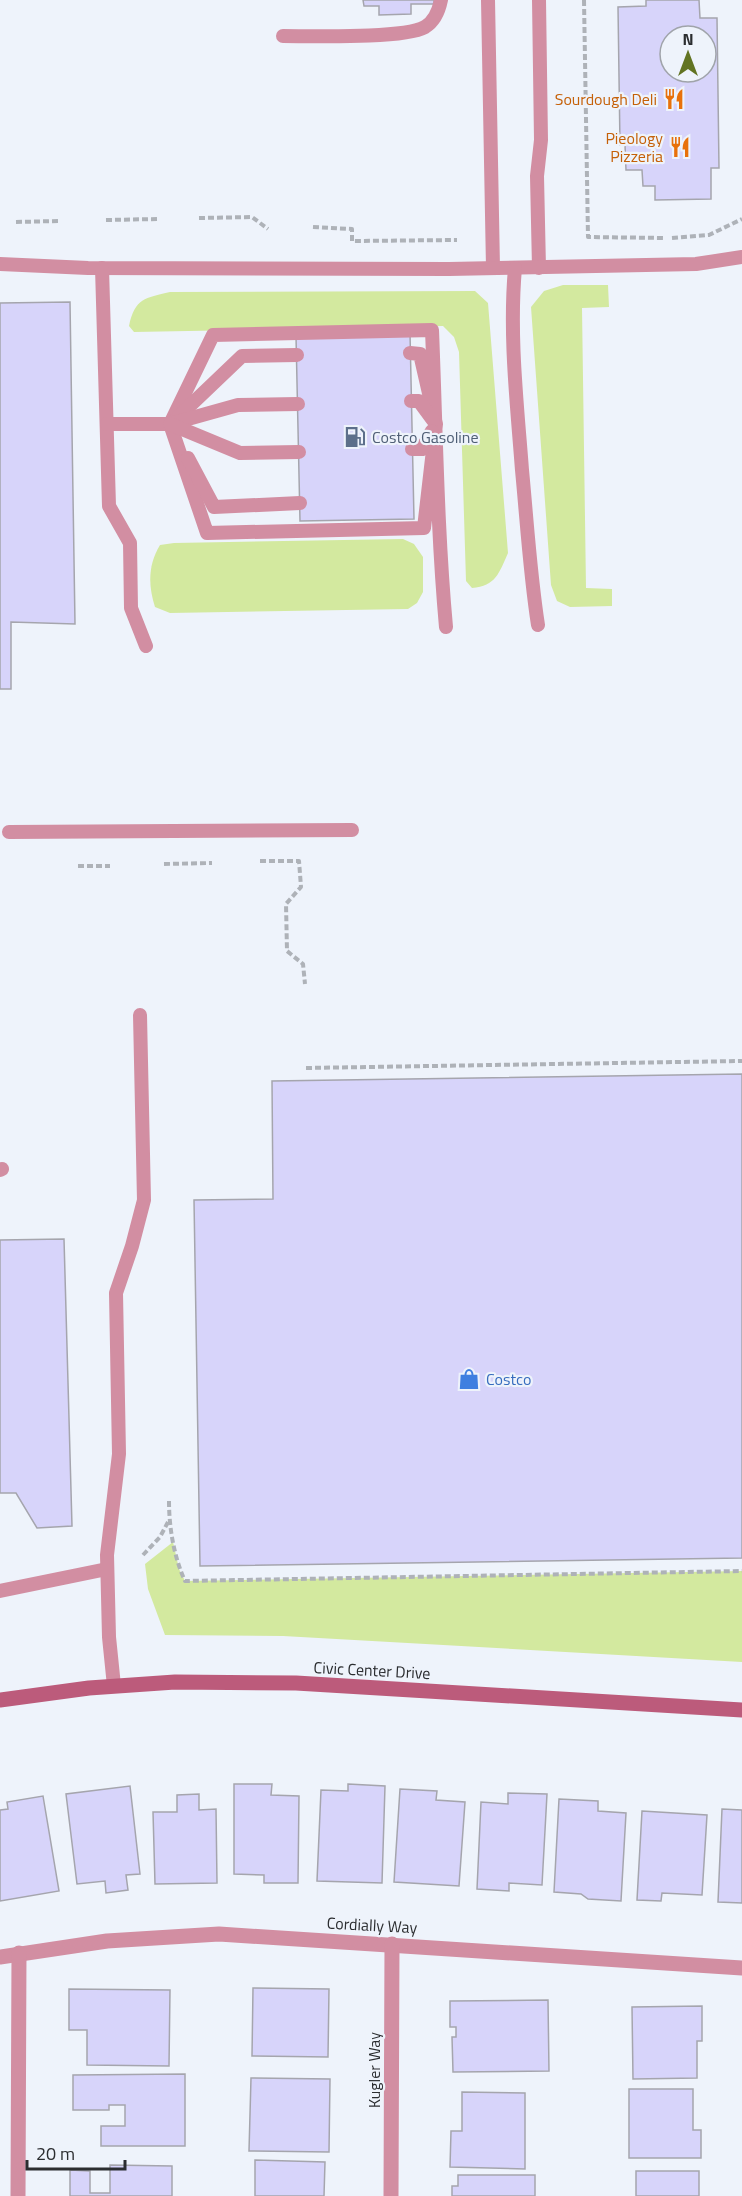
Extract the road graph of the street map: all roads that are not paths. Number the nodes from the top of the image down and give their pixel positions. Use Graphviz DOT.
graph roads {
  1 [pos="441,0"];
  2 [pos="488,0"];
  3 [pos="539,0"];
  4 [pos="283,36"];
  5 [pos="742,257"];
  6 [pos="0,264"];
  7 [pos="102,268"];
  8 [pos="493,268"];
  9 [pos="515,268"];
  10 [pos="539,268"];
  11 [pos="410,353"];
  12 [pos="297,355"];
  13 [pos="411,401"];
  14 [pos="298,404"];
  15 [pos="107,424"];
  16 [pos="170,424"];
  17 [pos="436,424"];
  18 [pos="412,449"];
  19 [pos="299,452"];
  20 [pos="413,500"];
  21 [pos="300,503"];
  22 [pos="538,625"];
  23 [pos="447,627"];
  24 [pos="146,646"];
  25 [pos="352,830"];
  26 [pos="9,832"];
  27 [pos="140,1015"];
  28 [pos="107,1569"];
  29 [pos="0,1591"];
  30 [pos="114,1686"];
  31 [pos="0,1700"];
  32 [pos="742,1710"];
  33 [pos="392,1944"];
  34 [pos="19,1953"];
  35 [pos="0,1957"];
  36 [pos="742,1968"];
  37 [pos="18,2196"];
  38 [pos="391,2196"];
  1 -- 4 [label="lane"];
  2 -- 8 [label="lane"];
  3 -- 10 [label="lane"];
  5 -- 10 [label="lane"];
  6 -- 7 [label="lane"];
  7 -- 8 [label="lane"];
  7 -- 15 [label="lane"];
  8 -- 9 [label="lane"];
  9 -- 10 [label="lane"];
  9 -- 22 [label="lane"];
  11 -- 17 [label="lane"];
  12 -- 16 [label="lane"];
  13 -- 17 [label="lane"];
  14 -- 16 [label="lane"];
  15 -- 16 [label="lane"];
  15 -- 24 [label="lane"];
  16 -- 17 [label="lane"];
  16 -- 17 [label="lane"];
  16 -- 19 [label="lane"];
  16 -- 21 [label="lane"];
  17 -- 18 [label="lane"];
  17 -- 20 [label="lane"];
  17 -- 23 [label="lane"];
  25 -- 26 [label="lane"];
  27 -- 28 [label="lane"];
  28 -- 29 [label="lane"];
  28 -- 30 [label="lane"];
  30 -- 31 [label="street, Civic Center Drive"];
  30 -- 32 [label="street, Civic Center Drive"];
  33 -- 34 [label="street, Cordially Way"];
  33 -- 36 [label="street, Cordially Way"];
  33 -- 38 [label="street, Kugler Way"];
  34 -- 35 [label="street, Cordially Way"];
  34 -- 37 [label="street"];
}
